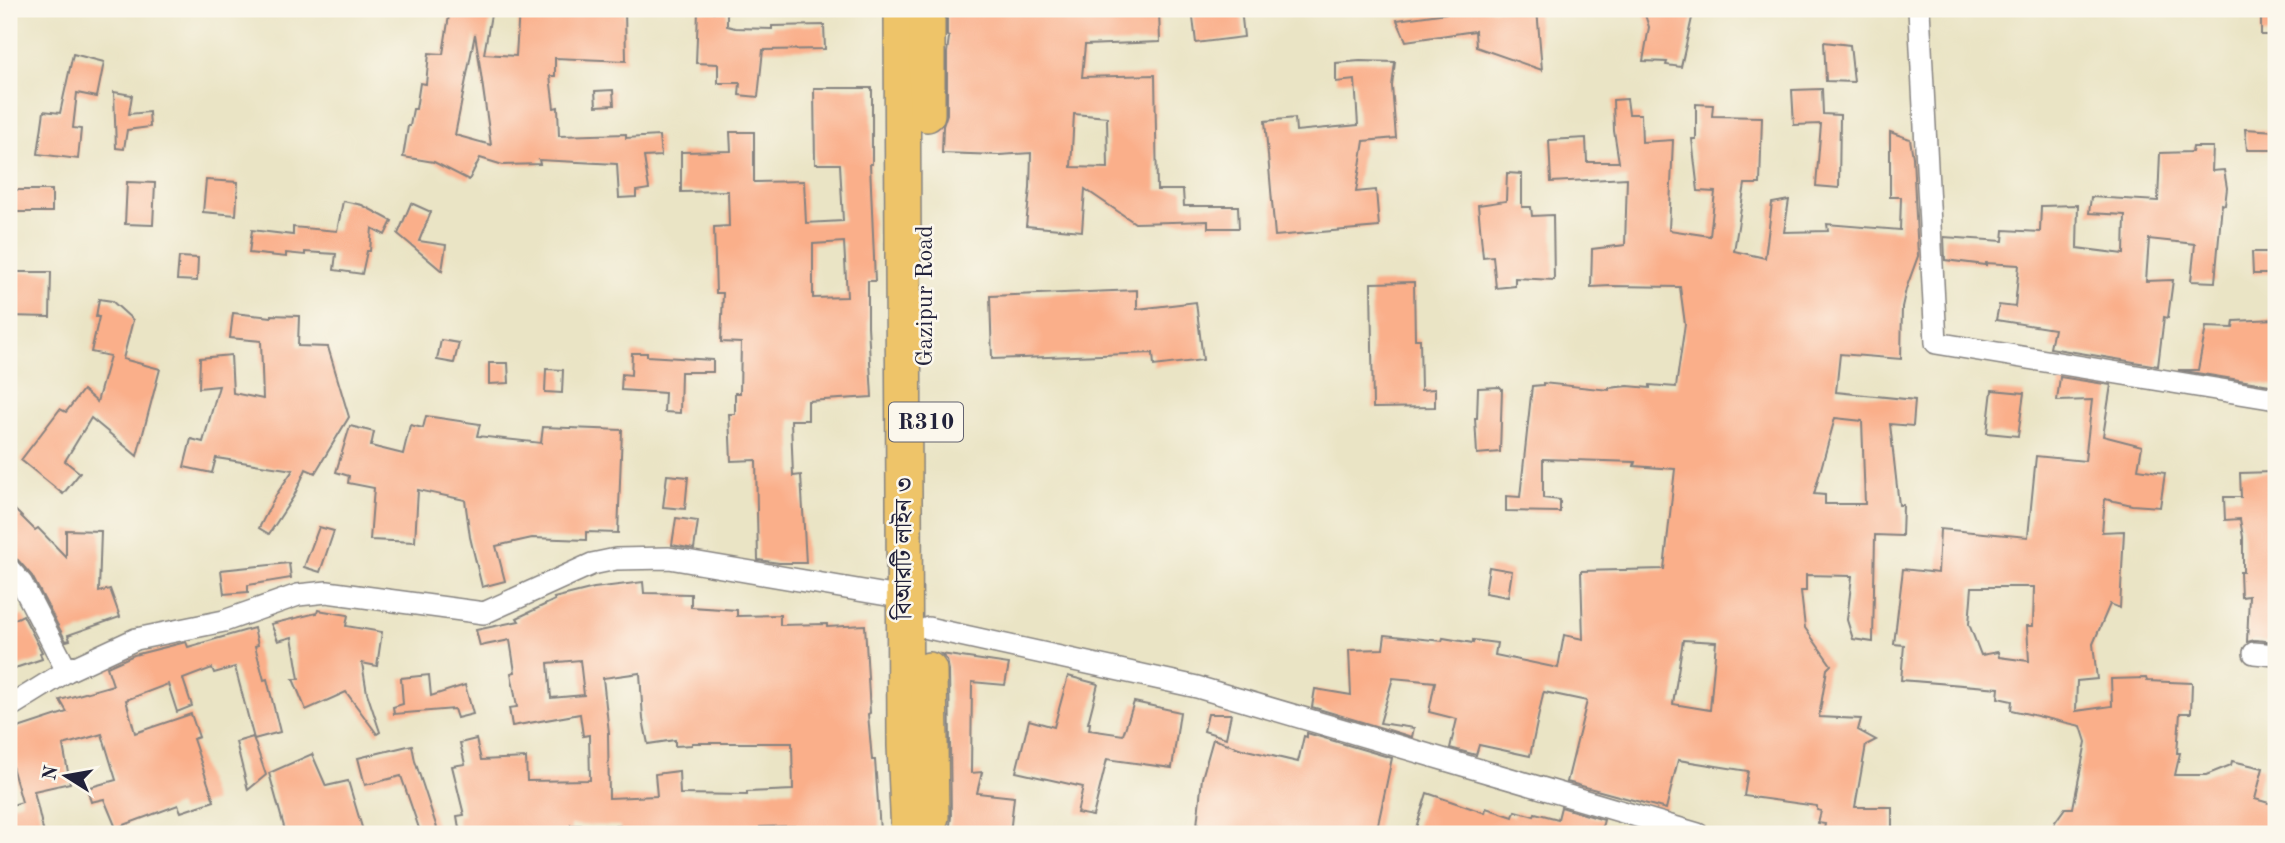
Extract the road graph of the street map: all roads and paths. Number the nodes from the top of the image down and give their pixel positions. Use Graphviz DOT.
graph roads {
  1 [pos="886,9"];
  2 [pos="902,9"];
  3 [pos="927,9"];
  4 [pos="1919,9"];
  5 [pos="2276,399"];
  6 [pos="9,569"];
  7 [pos="887,595"];
  8 [pos="928,628"];
  9 [pos="2254,653"];
  10 [pos="2276,655"];
  11 [pos="67,671"];
  12 [pos="9,707"];
  13 [pos="890,834"];
  14 [pos="909,834"];
  15 [pos="932,834"];
  16 [pos="1698,834"];
  1 -- 7 [label="main road, Gazipur Road / R310"];
  2 -- 14 [label="main road, বিআরটি লাইন ৩"];
  3 -- 8 [label="main road, Gazipur Road / R310"];
  4 -- 5 [label="street"];
  6 -- 11 [label="street"];
  7 -- 11 [label="street"];
  7 -- 13 [label="main road, Gazipur Road / R310"];
  8 -- 15 [label="main road, Gazipur Road / R310"];
  8 -- 16 [label="street"];
  9 -- 10 [label="street"];
  11 -- 12 [label="street"];
}
